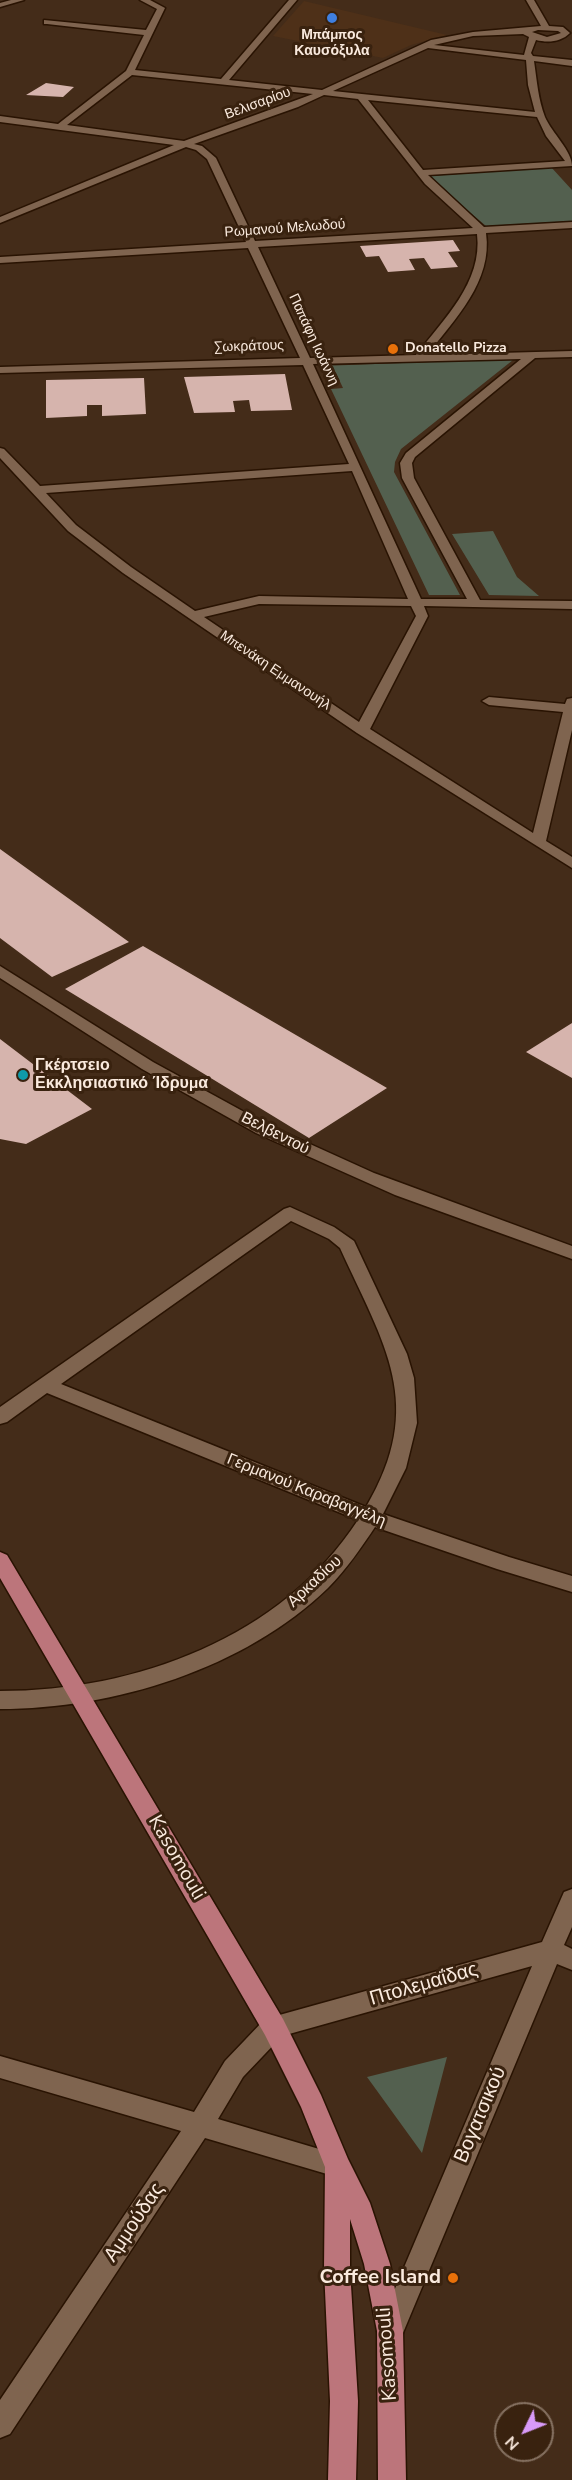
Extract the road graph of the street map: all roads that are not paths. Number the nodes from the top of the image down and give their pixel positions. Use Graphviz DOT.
graph roads {
  1 [pos="20,0"];
  2 [pos="144,0"];
  3 [pos="293,0"];
  4 [pos="0,5"];
  5 [pos="528,7"];
  6 [pos="47,22"];
  7 [pos="546,27"];
  8 [pos="572,27"];
  9 [pos="531,32"];
  10 [pos="149,33"];
  11 [pos="564,34"];
  12 [pos="423,46"];
  13 [pos="531,58"];
  14 [pos="572,63"];
  15 [pos="130,72"];
  16 [pos="223,82"];
  17 [pos="325,93"];
  18 [pos="361,97"];
  19 [pos="538,115"];
  20 [pos="0,119"];
  21 [pos="60,127"];
  22 [pos="572,143"];
  23 [pos="185,144"];
  24 [pos="555,144"];
  25 [pos="572,163"];
  26 [pos="420,173"];
  27 [pos="0,220"];
  28 [pos="572,225"];
  29 [pos="481,230"];
  30 [pos="251,245"];
  31 [pos="0,260"];
  32 [pos="572,354"];
  33 [pos="532,355"];
  34 [pos="420,357"];
  35 [pos="305,360"];
  36 [pos="0,370"];
  37 [pos="0,451"];
  38 [pos="356,467"];
  39 [pos="38,490"];
  40 [pos="416,602"];
  41 [pos="475,603"];
  42 [pos="572,604"];
  43 [pos="194,615"];
  44 [pos="489,700"];
  45 [pos="571,706"];
  46 [pos="362,730"];
  47 [pos="538,842"];
  48 [pos="572,864"];
  49 [pos="0,971"];
  50 [pos="572,1253"];
  51 [pos="45,1385"];
  52 [pos="0,1417"];
  53 [pos="370,1518"];
  54 [pos="0,1560"];
  55 [pos="572,1584"];
  56 [pos="81,1695"];
  57 [pos="0,1700"];
  58 [pos="572,1899"];
  59 [pos="561,1955"];
  60 [pos="274,2026"];
  61 [pos="0,2067"];
  62 [pos="200,2125"];
  63 [pos="337,2165"];
  64 [pos="390,2331"];
  65 [pos="0,2424"];
  66 [pos="342,2480"];
  67 [pos="392,2480"];
  1 -- 4 [label="street"];
  2 -- 10 [label="street"];
  3 -- 16 [label="street"];
  5 -- 7 [label="street"];
  5 -- 9 [label="street"];
  6 -- 10 [label="street"];
  7 -- 9 [label="street"];
  7 -- 11 [label="street"];
  8 -- 11 [label="street"];
  9 -- 11 [label="street"];
  9 -- 12 [label="street, Βελισαρίου"];
  9 -- 13 [label="street"];
  10 -- 15 [label="street"];
  11 -- 13 [label="street"];
  12 -- 13 [label="street"];
  12 -- 17 [label="street, Βελισαρίου"];
  13 -- 14 [label="street"];
  13 -- 19 [label="street"];
  15 -- 16 [label="street"];
  15 -- 21 [label="street"];
  16 -- 17 [label="street"];
  17 -- 18 [label="street"];
  17 -- 23 [label="street, Βελισαρίου"];
  18 -- 19 [label="street"];
  18 -- 26 [label="street"];
  19 -- 24 [label="street"];
  20 -- 21 [label="street, Παπάφη Ιωάννη"];
  21 -- 23 [label="street, Παπάφη Ιωάννη"];
  22 -- 24 [label="street"];
  23 -- 27 [label="street, Βελισαρίου"];
  23 -- 30 [label="street, Παπάφη Ιωάννη"];
  24 -- 25 [label="street"];
  25 -- 26 [label="street"];
  26 -- 29 [label="street"];
  28 -- 29 [label="street, Ρωμανού Μελωδού"];
  29 -- 30 [label="street, Ρωμανού Μελωδού"];
  29 -- 34 [label="street"];
  30 -- 31 [label="street, Ρωμανού Μελωδού"];
  30 -- 35 [label="street, Παπάφη Ιωάννη"];
  32 -- 33 [label="street, Σωκράτους"];
  33 -- 34 [label="street, Σωκράτους"];
  33 -- 41 [label="street"];
  34 -- 35 [label="street, Σωκράτους"];
  35 -- 36 [label="street, Σωκράτους"];
  35 -- 38 [label="street, Παπάφη Ιωάννη"];
  37 -- 39 [label="street, Μπενάκη Εμμανουήλ"];
  38 -- 39 [label="street"];
  38 -- 40 [label="street, Παπάφη Ιωάννη"];
  39 -- 43 [label="street, Μπενάκη Εμμανουήλ"];
  40 -- 41 [label="street"];
  40 -- 43 [label="street"];
  40 -- 46 [label="street, Παπάφη Ιωάννη"];
  41 -- 42 [label="street"];
  43 -- 46 [label="street, Μπενάκη Εμμανουήλ"];
  44 -- 45 [label="street"];
  45 -- 47 [label="street"];
  46 -- 47 [label="street, Μπενάκη Εμμανουήλ"];
  47 -- 48 [label="street, Μπενάκη Εμμανουήλ"];
  49 -- 50 [label="street, Βελβεντού"];
  51 -- 52 [label="street"];
  51 -- 53 [label="street, Γερμανού Καραβαγγέλη"];
  51 -- 53 [label="street, Αρκαδίου"];
  53 -- 55 [label="street, Γερμανού Καραβαγγέλη"];
  53 -- 56 [label="street, Αρκαδίου"];
  54 -- 56 [label="main road, Kasomouli"];
  56 -- 57 [label="street, Αρκαδίου"];
  56 -- 60 [label="main road, Kasomouli"];
  58 -- 59 [label="street, Βογατσικού"];
  59 -- 60 [label="street, Πτολεμαΐδας"];
  59 -- 64 [label="street, Βογατσικού"];
  60 -- 62 [label="street, Αμμούδας"];
  60 -- 63 [label="main road, Kasomouli"];
  61 -- 62 [label="street"];
  62 -- 63 [label="street"];
  62 -- 65 [label="street, Αμμούδας"];
  63 -- 64 [label="main road, Kasomouli"];
  63 -- 66 [label="main road, Kasomouli"];
  64 -- 67 [label="main road, Kasomouli"];
}
